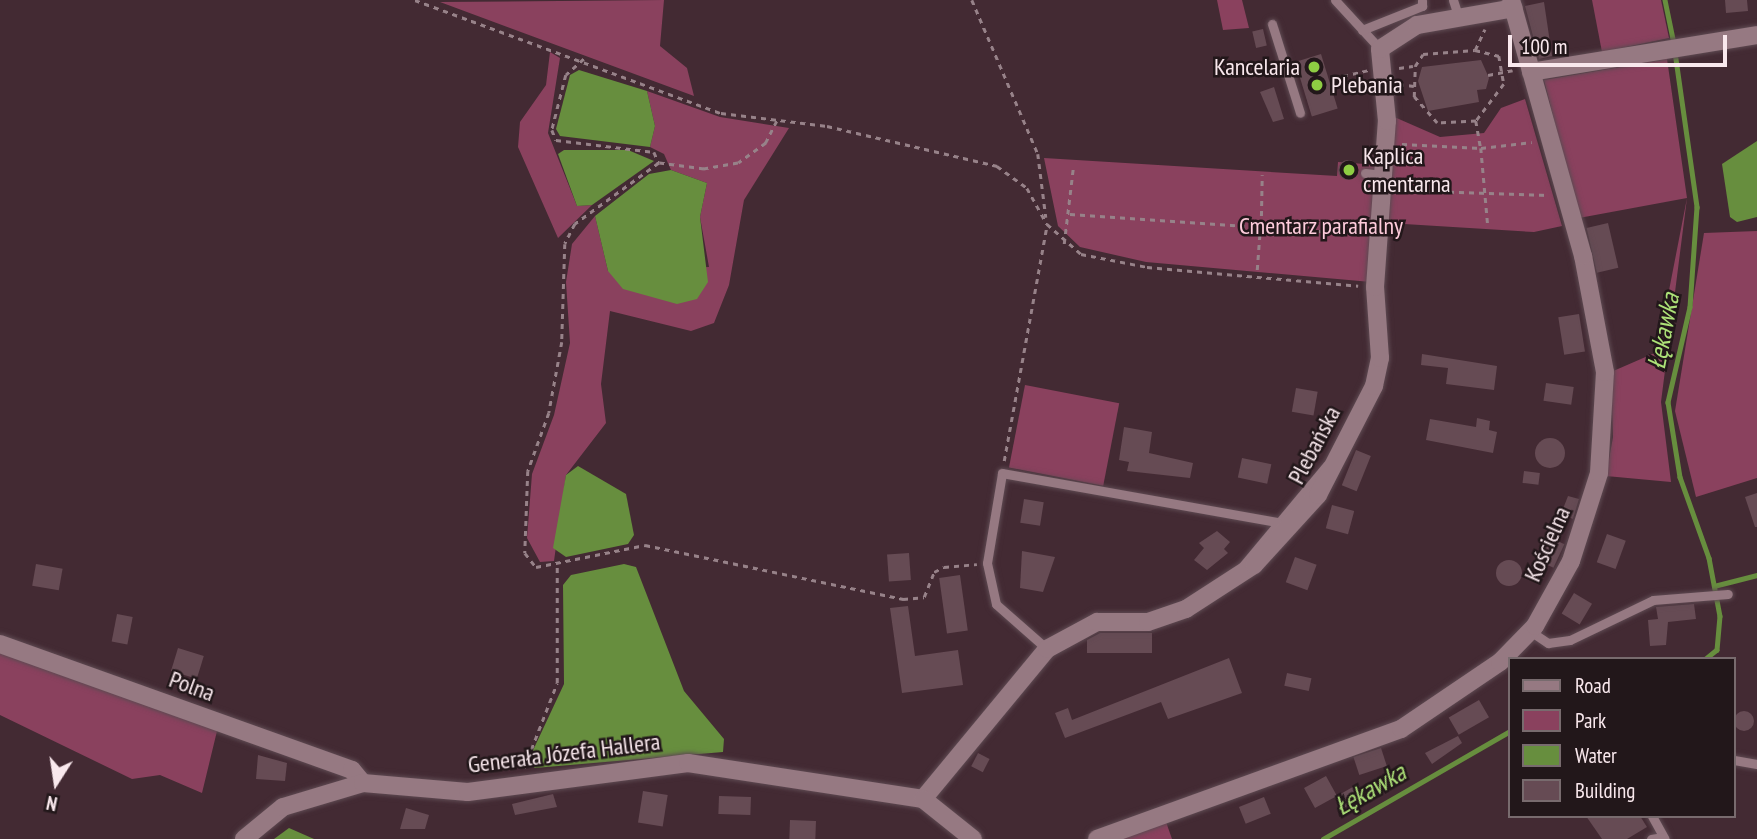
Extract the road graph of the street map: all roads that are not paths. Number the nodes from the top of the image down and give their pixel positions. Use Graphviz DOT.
graph roads {
  1 [pos="1335,0"];
  2 [pos="1422,0"];
  3 [pos="1453,0"];
  4 [pos="1512,4"];
  5 [pos="1459,18"];
  6 [pos="1272,24"];
  7 [pos="1362,30"];
  8 [pos="1757,35"];
  9 [pos="1383,62"];
  10 [pos="1524,71"];
  11 [pos="1300,113"];
  12 [pos="1333,458"];
  13 [pos="1277,522"];
  14 [pos="1231,580"];
  15 [pos="1728,594"];
  16 [pos="1530,631"];
  17 [pos="0,644"];
  18 [pos="1047,649"];
  19 [pos="1736,761"];
  20 [pos="1757,764"];
  21 [pos="363,783"];
  22 [pos="923,799"];
  23 [pos="1653,818"];
  24 [pos="1664,838"];
  25 [pos="244,839"];
  26 [pos="973,839"];
  27 [pos="1097,839"];
  28 [pos="1651,839"];
  1 -- 7 [label="lane"];
  2 -- 7 [label="lane"];
  3 -- 5 [label="lane"];
  4 -- 5 [label="street"];
  4 -- 10 [label="street, Kościelna"];
  5 -- 9 [label="street"];
  6 -- 11 [label="lane"];
  7 -- 9 [label="lane"];
  8 -- 10 [label="street"];
  9 -- 12 [label="street, Plebańska"];
  10 -- 16 [label="street, Kościelna"];
  12 -- 13 [label="lane"];
  12 -- 14 [label="street, Plebańska"];
  13 -- 14 [label="lane"];
  13 -- 18 [label="lane"];
  14 -- 18 [label="street, Plebańska"];
  15 -- 16 [label="lane"];
  16 -- 27 [label="street, Kościelna"];
  17 -- 21 [label="street, Polna"];
  18 -- 22 [label="street, Plebańska"];
  19 -- 20 [label="lane"];
  21 -- 22 [label="street, Generała Józefa Hallera"];
  21 -- 25 [label="street, Generała Józefa Hallera"];
  22 -- 26 [label="street, Generała Józefa Hallera"];
  23 -- 24 [label="lane"];
  24 -- 28 [label="lane"];
}
